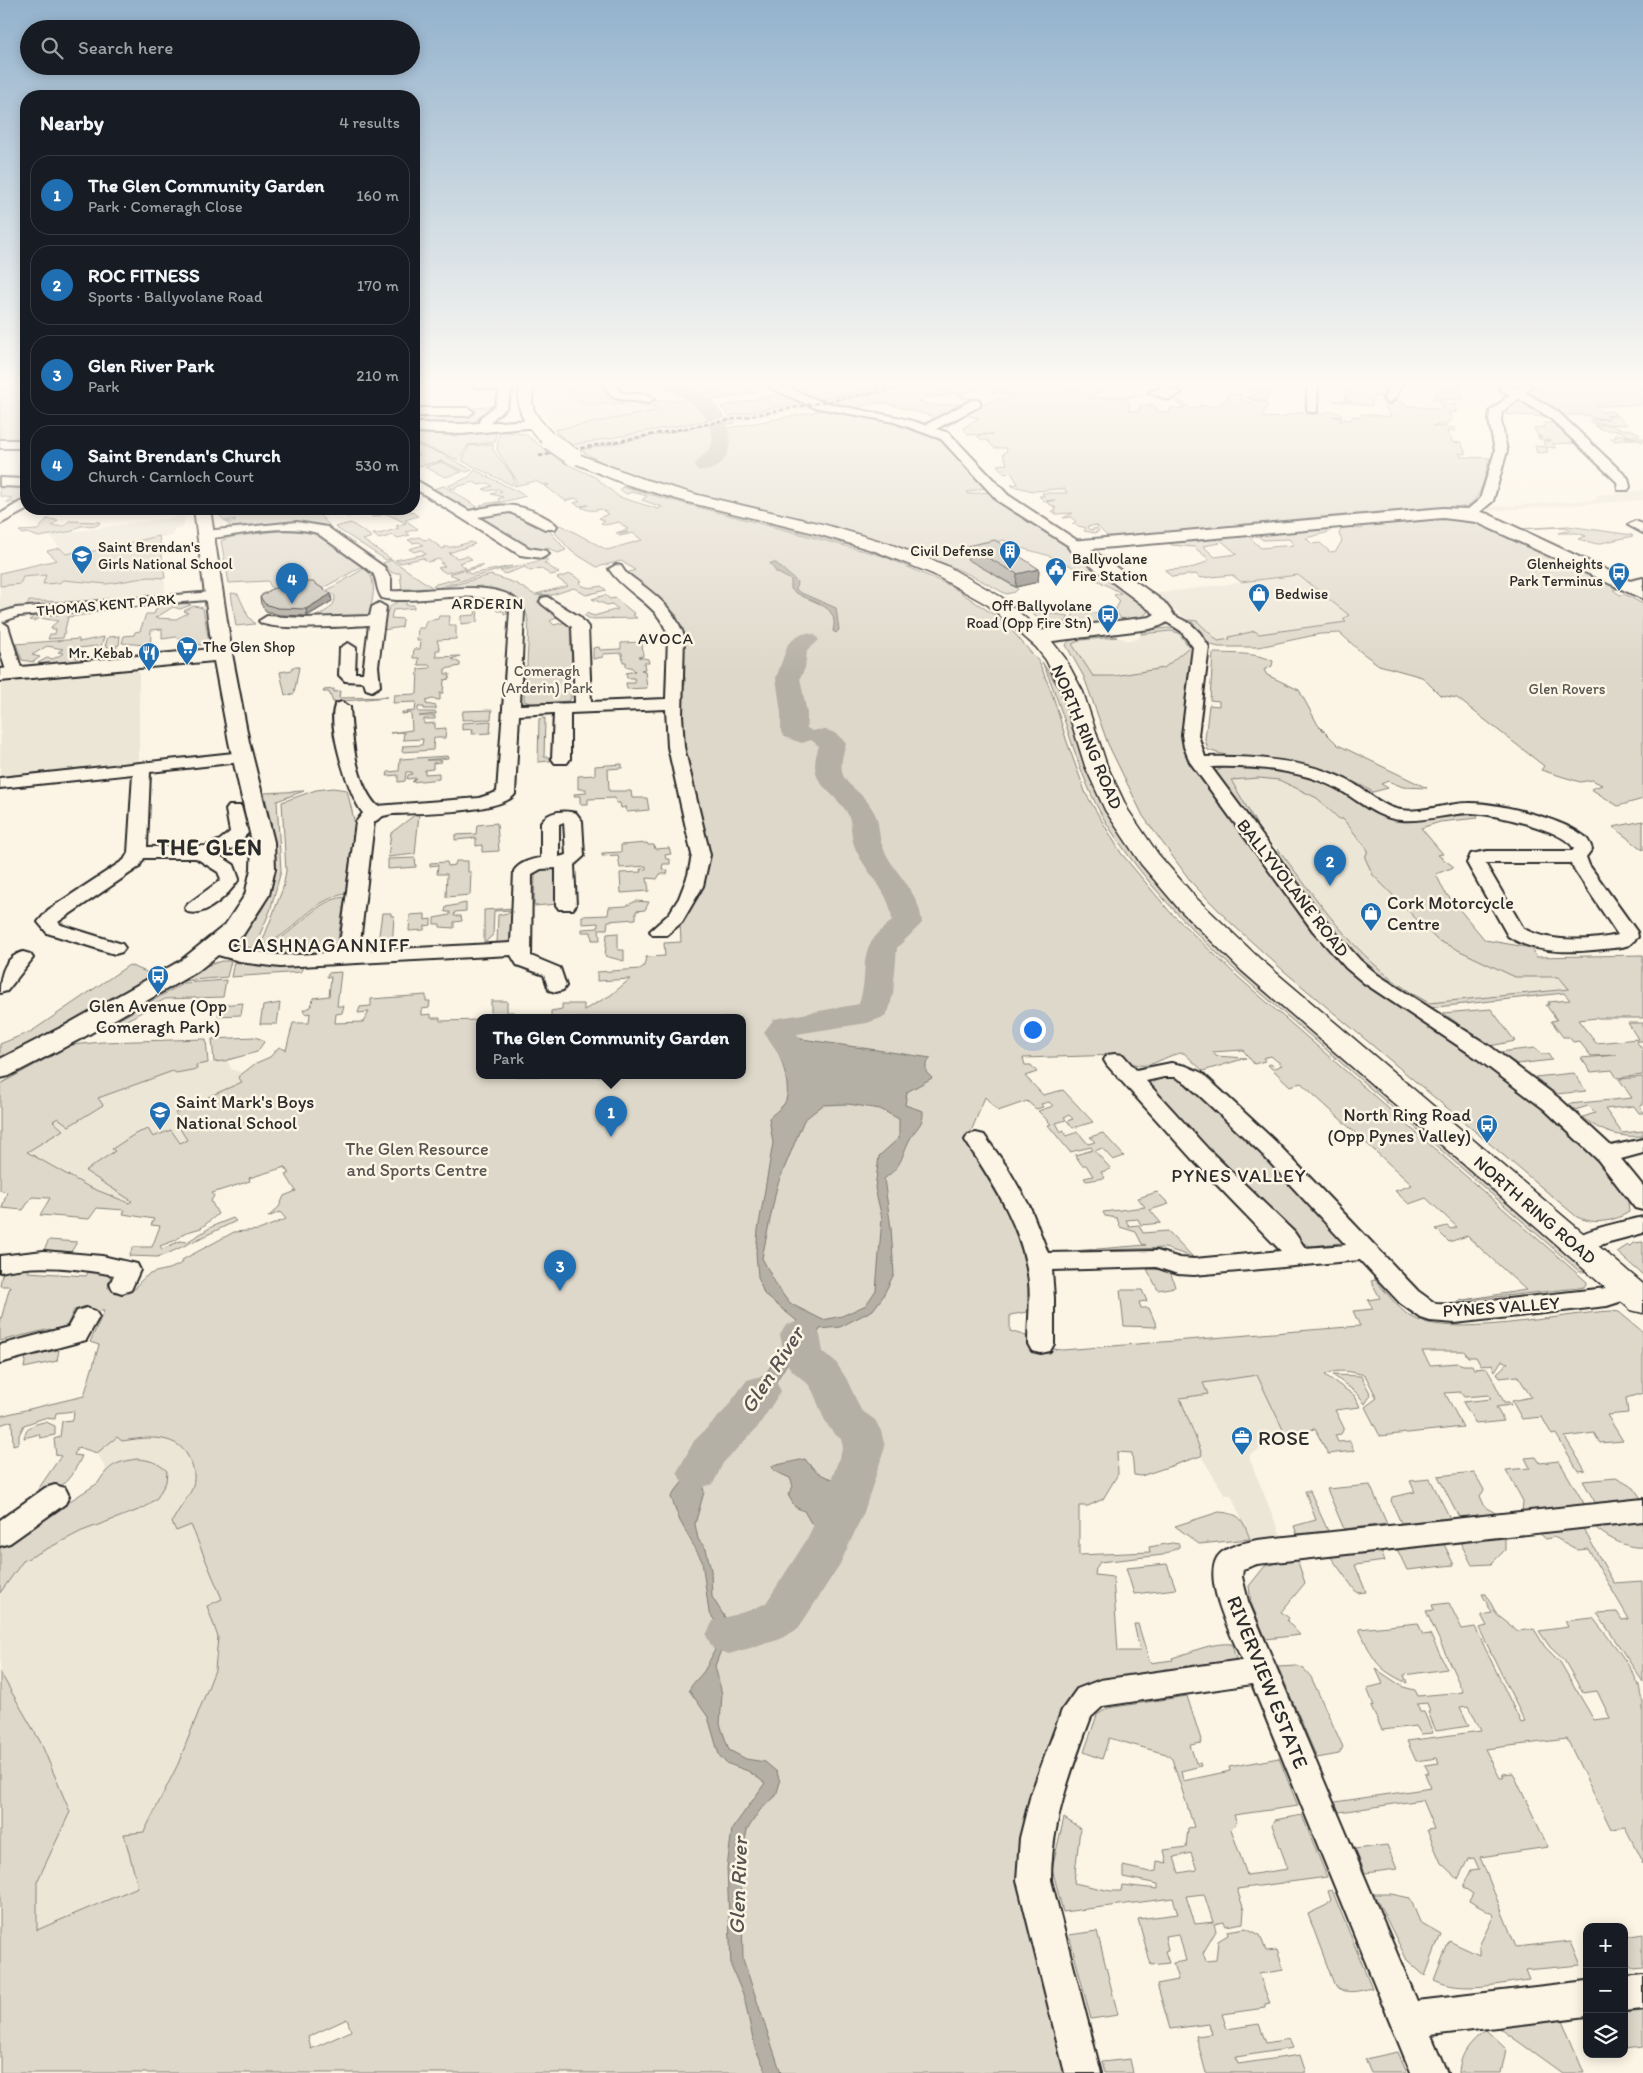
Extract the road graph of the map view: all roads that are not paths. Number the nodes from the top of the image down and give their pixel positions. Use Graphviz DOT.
graph roads {
  1 [pos="630,481"];
  2 [pos="987,481"];
  3 [pos="1492,481"];
  4 [pos="1623,481"];
  5 [pos="0,482"];
  6 [pos="20,483"];
  7 [pos="1623,487"];
  8 [pos="420,488"];
  9 [pos="0,503"];
  10 [pos="20,505"];
  11 [pos="20,508"];
  12 [pos="1468,514"];
  13 [pos="203,515"];
  14 [pos="466,516"];
  15 [pos="0,520"];
  16 [pos="550,526"];
  17 [pos="205,535"];
  18 [pos="1077,545"];
  19 [pos="542,554"];
  20 [pos="616,569"];
  21 [pos="1635,584"];
  22 [pos="387,594"];
  23 [pos="1643,594"];
  24 [pos="213,596"];
  25 [pos="547,601"];
  26 [pos="1164,615"];
  27 [pos="571,617"];
  28 [pos="0,618"];
  29 [pos="267,620"];
  30 [pos="376,620"];
  31 [pos="555,622"];
  32 [pos="0,626"];
  33 [pos="1037,637"];
  34 [pos="348,648"];
  35 [pos="222,654"];
  36 [pos="8,674"];
  37 [pos="675,704"];
  38 [pos="342,706"];
  39 [pos="583,707"];
  40 [pos="562,708"];
  41 [pos="512,710"];
  42 [pos="243,757"];
  43 [pos="561,759"];
  44 [pos="1199,762"];
  45 [pos="142,768"];
  46 [pos="0,783"];
  47 [pos="243,802"];
  48 [pos="373,813"];
  49 [pos="200,852"];
  50 [pos="137,853"];
  51 [pos="1576,857"];
  52 [pos="566,905"];
  53 [pos="195,908"];
  54 [pos="660,931"];
  55 [pos="115,948"];
  56 [pos="214,948"];
  57 [pos="520,949"];
  58 [pos="23,958"];
  59 [pos="348,958"];
  60 [pos="556,986"];
  61 [pos="0,987"];
  62 [pos="1115,1060"];
  63 [pos="0,1070"];
  64 [pos="1132,1078"];
  65 [pos="976,1140"];
  66 [pos="1643,1146"];
  67 [pos="1606,1155"];
  68 [pos="1643,1202"];
  69 [pos="1643,1225"];
  70 [pos="1578,1246"];
  71 [pos="1366,1251"];
  72 [pos="1298,1257"];
  73 [pos="1038,1262"];
  74 [pos="0,1264"];
  75 [pos="122,1284"];
  76 [pos="1636,1296"];
  77 [pos="86,1316"];
  78 [pos="1041,1344"];
  79 [pos="0,1354"];
  80 [pos="55,1496"];
  81 [pos="1643,1510"];
  82 [pos="0,1534"];
  83 [pos="1261,1670"];
  84 [pos="1643,1992"];
  85 [pos="1628,1994"];
  86 [pos="1583,1998"];
  87 [pos="1407,2020"];
  88 [pos="1083,2073"];
  89 [pos="1429,2073"];
  1 -- 33 [label="main road, NORTH RING ROAD, bridge"];
  2 -- 18 [label="street"];
  3 -- 12 [label="street"];
  4 -- 7 [label="street"];
  5 -- 6 [label="street"];
  8 -- 14 [label="street"];
  9 -- 10 [label="street"];
  11 -- 15 [label="street"];
  12 -- 18 [label="street"];
  12 -- 21 [label="street"];
  13 -- 17 [label="street"];
  14 -- 16 [label="street"];
  14 -- 19 [label="street"];
  17 -- 22 [label="street"];
  17 -- 24 [label="street"];
  18 -- 26 [label="street"];
  20 -- 37 [label="street"];
  21 -- 23 [label="street"];
  22 -- 30 [label="street"];
  22 -- 41 [label="street"];
  24 -- 28 [label="street, THOMAS KENT PARK"];
  24 -- 35 [label="street"];
  25 -- 27 [label="street"];
  26 -- 33 [label="street"];
  26 -- 44 [label="street, BALLYVOLANE ROAD"];
  27 -- 31 [label="street"];
  27 -- 39 [label="street"];
  29 -- 30 [label="street"];
  30 -- 34 [label="street"];
  32 -- 36 [label="street"];
  33 -- 70 [label="main road, NORTH RING ROAD"];
  35 -- 36 [label="street"];
  35 -- 42 [label="street"];
  37 -- 39 [label="street"];
  37 -- 54 [label="street"];
  38 -- 48 [label="street"];
  39 -- 40 [label="street"];
  40 -- 41 [label="street"];
  40 -- 43 [label="street"];
  41 -- 48 [label="street"];
  42 -- 45 [label="street"];
  42 -- 47 [label="street"];
  44 -- 51 [label="street"];
  44 -- 67 [label="street, BALLYVOLANE ROAD"];
  45 -- 46 [label="street"];
  45 -- 50 [label="street"];
  47 -- 49 [label="street"];
  47 -- 56 [label="street"];
  48 -- 59 [label="street"];
  49 -- 50 [label="street"];
  49 -- 53 [label="street"];
  50 -- 55 [label="street"];
  51 -- 51 [label="street"];
  52 -- 57 [label="street"];
  56 -- 59 [label="street"];
  56 -- 63 [label="street"];
  57 -- 59 [label="street"];
  57 -- 60 [label="street"];
  58 -- 61 [label="street"];
  62 -- 64 [label="street"];
  64 -- 71 [label="street, PYNES VALLEY"];
  64 -- 72 [label="street"];
  65 -- 73 [label="street"];
  66 -- 67 [label="street"];
  67 -- 68 [label="street, BALLYVOLANE ROAD"];
  69 -- 70 [label="street"];
  70 -- 76 [label="main road, NORTH RING ROAD"];
  71 -- 72 [label="street"];
  71 -- 76 [label="street, PYNES VALLEY"];
  72 -- 73 [label="street"];
  73 -- 78 [label="street"];
  74 -- 75 [label="street"];
  77 -- 79 [label="street"];
  80 -- 82 [label="street"];
  81 -- 83 [label="street, RIVERVIEW ESTATE"];
  83 -- 87 [label="street, RIVERVIEW ESTATE"];
  83 -- 88 [label="street"];
  84 -- 85 [label="street"];
  86 -- 87 [label="street"];
  87 -- 89 [label="street, RIVERVIEW ESTATE"];
}
